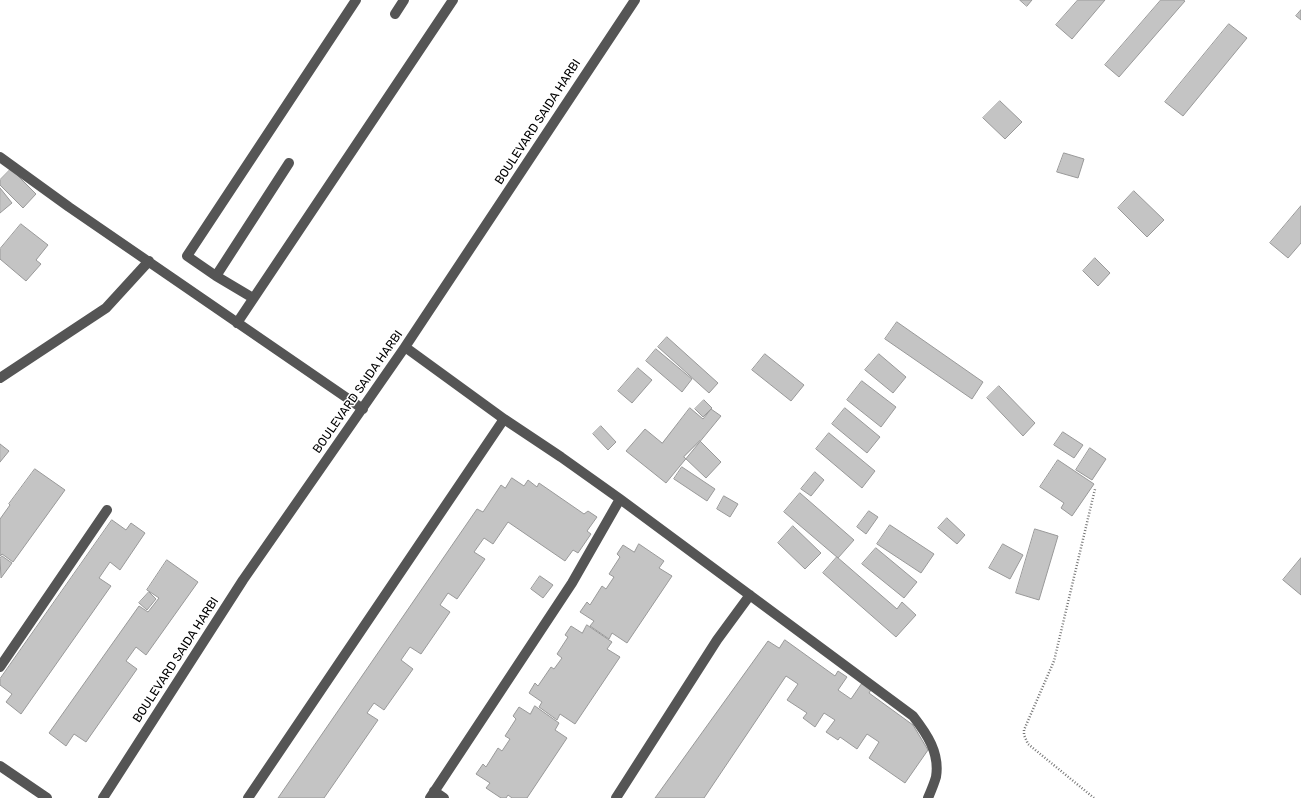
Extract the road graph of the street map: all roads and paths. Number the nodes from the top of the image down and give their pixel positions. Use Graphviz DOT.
graph roads {
  1 [pos="356,0"];
  2 [pos="404,0"];
  3 [pos="453,0"];
  4 [pos="635,0"];
  5 [pos="395,14"];
  6 [pos="0,157"];
  7 [pos="289,163"];
  8 [pos="149,261"];
  9 [pos="216,276"];
  10 [pos="253,298"];
  11 [pos="237,323"];
  12 [pos="405,347"];
  13 [pos="0,378"];
  14 [pos="362,409"];
  15 [pos="504,419"];
  16 [pos="1095,489"];
  17 [pos="620,499"];
  18 [pos="107,510"];
  19 [pos="750,595"];
  20 [pos="0,667"];
  21 [pos="0,766"];
  22 [pos="432,795"];
  23 [pos="47,798"];
  24 [pos="103,798"];
  25 [pos="248,798"];
  26 [pos="444,798"];
  27 [pos="616,798"];
  28 [pos="928,798"];
  29 [pos="1094,798"];
  1 -- 9 [label="street"];
  2 -- 5 [label="street"];
  3 -- 10 [label="street"];
  4 -- 12 [label="street, BOULEVARD SAIDA HARBI"];
  6 -- 8 [label="street"];
  7 -- 9 [label="street"];
  8 -- 11 [label="street"];
  8 -- 13 [label="street"];
  9 -- 10 [label="street"];
  10 -- 11 [label="street"];
  11 -- 14 [label="street"];
  12 -- 14 [label="street, BOULEVARD SAIDA HARBI"];
  12 -- 15 [label="street"];
  14 -- 24 [label="street, BOULEVARD SAIDA HARBI"];
  15 -- 17 [label="street"];
  15 -- 25 [label="street"];
  16 -- 29 [label="path"];
  17 -- 19 [label="street"];
  17 -- 22 [label="street"];
  18 -- 20 [label="street"];
  19 -- 27 [label="street"];
  19 -- 28 [label="street"];
  21 -- 23 [label="street"];
  22 -- 26 [label="street"];
}
